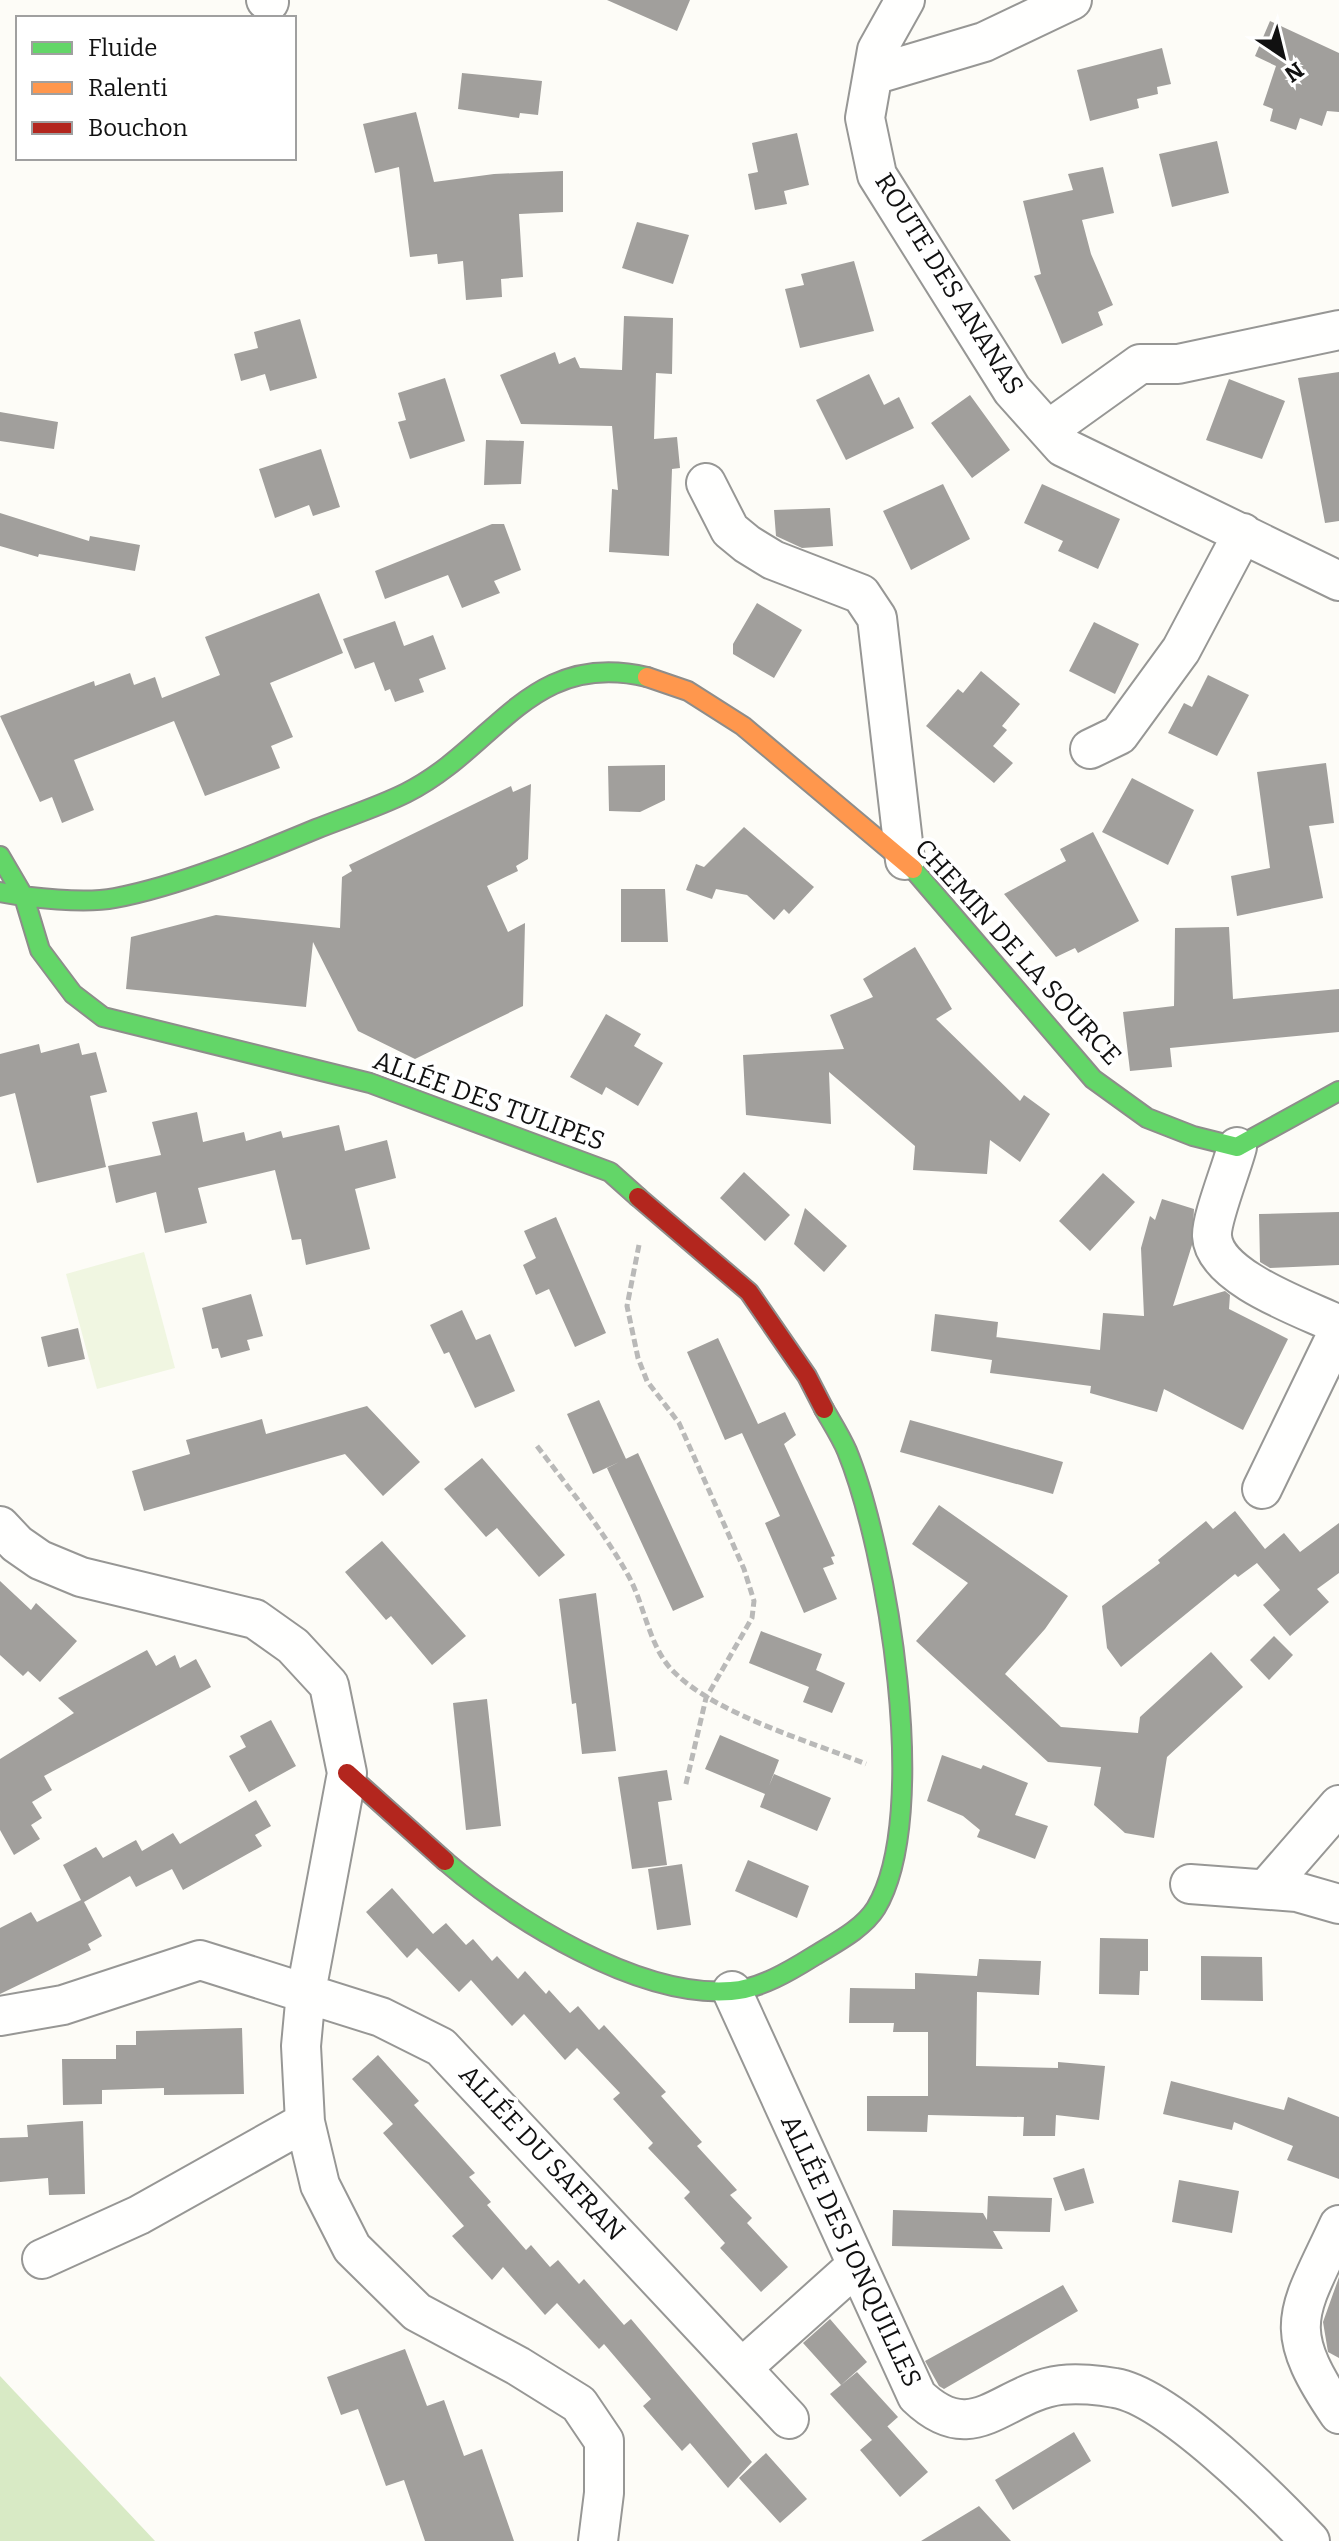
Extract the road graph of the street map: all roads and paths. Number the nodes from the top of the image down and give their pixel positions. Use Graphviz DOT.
graph roads {
  1 [pos="905,0"];
  2 [pos="1072,0"];
  3 [pos="873,75"];
  4 [pos="1339,330"];
  5 [pos="1048,430"];
  6 [pos="706,483"];
  7 [pos="1243,533"];
  8 [pos="1339,581"];
  9 [pos="1090,749"];
  10 [pos="0,856"];
  11 [pos="905,860"];
  12 [pos="0,892"];
  13 [pos="24,897"];
  14 [pos="1339,1091"];
  15 [pos="1237,1147"];
  16 [pos="650,1205"];
  17 [pos="1339,1327"];
  18 [pos="537,1446"];
  19 [pos="1262,1489"];
  20 [pos="0,1526"];
  21 [pos="706,1698"];
  22 [pos="347,1773"];
  23 [pos="904,1780"];
  24 [pos="685,1788"];
  25 [pos="1339,1805"];
  26 [pos="1190,1884"];
  27 [pos="1266,1889"];
  28 [pos="1339,1904"];
  29 [pos="732,1991"];
  30 [pos="306,1992"];
  31 [pos="0,2016"];
  32 [pos="305,2122"];
  33 [pos="1339,2225"];
  34 [pos="42,2259"];
  35 [pos="857,2265"];
  36 [pos="742,2368"];
  37 [pos="1339,2414"];
  38 [pos="789,2419"];
  39 [pos="598,2541"];
  40 [pos="1310,2541"];
  1 -- 3 [label="street, ROUTE DES ANANAS"];
  2 -- 3 [label="street"];
  3 -- 5 [label="street, ROUTE DES ANANAS"];
  4 -- 5 [label="street"];
  5 -- 7 [label="street, ROUTE DES ANANAS"];
  6 -- 11 [label="street"];
  7 -- 8 [label="street, ROUTE DES ANANAS"];
  7 -- 9 [label="street"];
  10 -- 13 [label="street"];
  11 -- 13 [label="street, CHEMIN DE LA SOURCE"];
  11 -- 15 [label="street, CHEMIN DE LA SOURCE"];
  12 -- 13 [label="street, CHEMIN DE LA SOURCE"];
  13 -- 16 [label="street, ALLÉE DES TULIPES"];
  14 -- 15 [label="street"];
  15 -- 17 [label="street"];
  16 -- 21 [label="path"];
  16 -- 23 [label="street, ALLÉE DES TULIPES"];
  17 -- 19 [label="street"];
  18 -- 21 [label="path"];
  20 -- 22 [label="street"];
  21 -- 23 [label="path"];
  21 -- 24 [label="path"];
  22 -- 29 [label="street, ALLÉE DES TULIPES"];
  22 -- 30 [label="street"];
  23 -- 29 [label="street, ALLÉE DES TULIPES"];
  25 -- 27 [label="street"];
  26 -- 27 [label="street"];
  27 -- 28 [label="street"];
  29 -- 35 [label="street, ALLÉE DES JONQUILLES"];
  30 -- 31 [label="street, ALLÉE DU SAFRAN"];
  30 -- 32 [label="street"];
  30 -- 36 [label="street, ALLÉE DU SAFRAN"];
  32 -- 34 [label="street"];
  32 -- 39 [label="street"];
  33 -- 37 [label="street"];
  35 -- 36 [label="street"];
  35 -- 40 [label="street, ALLÉE DES JONQUILLES"];
  36 -- 38 [label="street, ALLÉE DU SAFRAN"];
}
